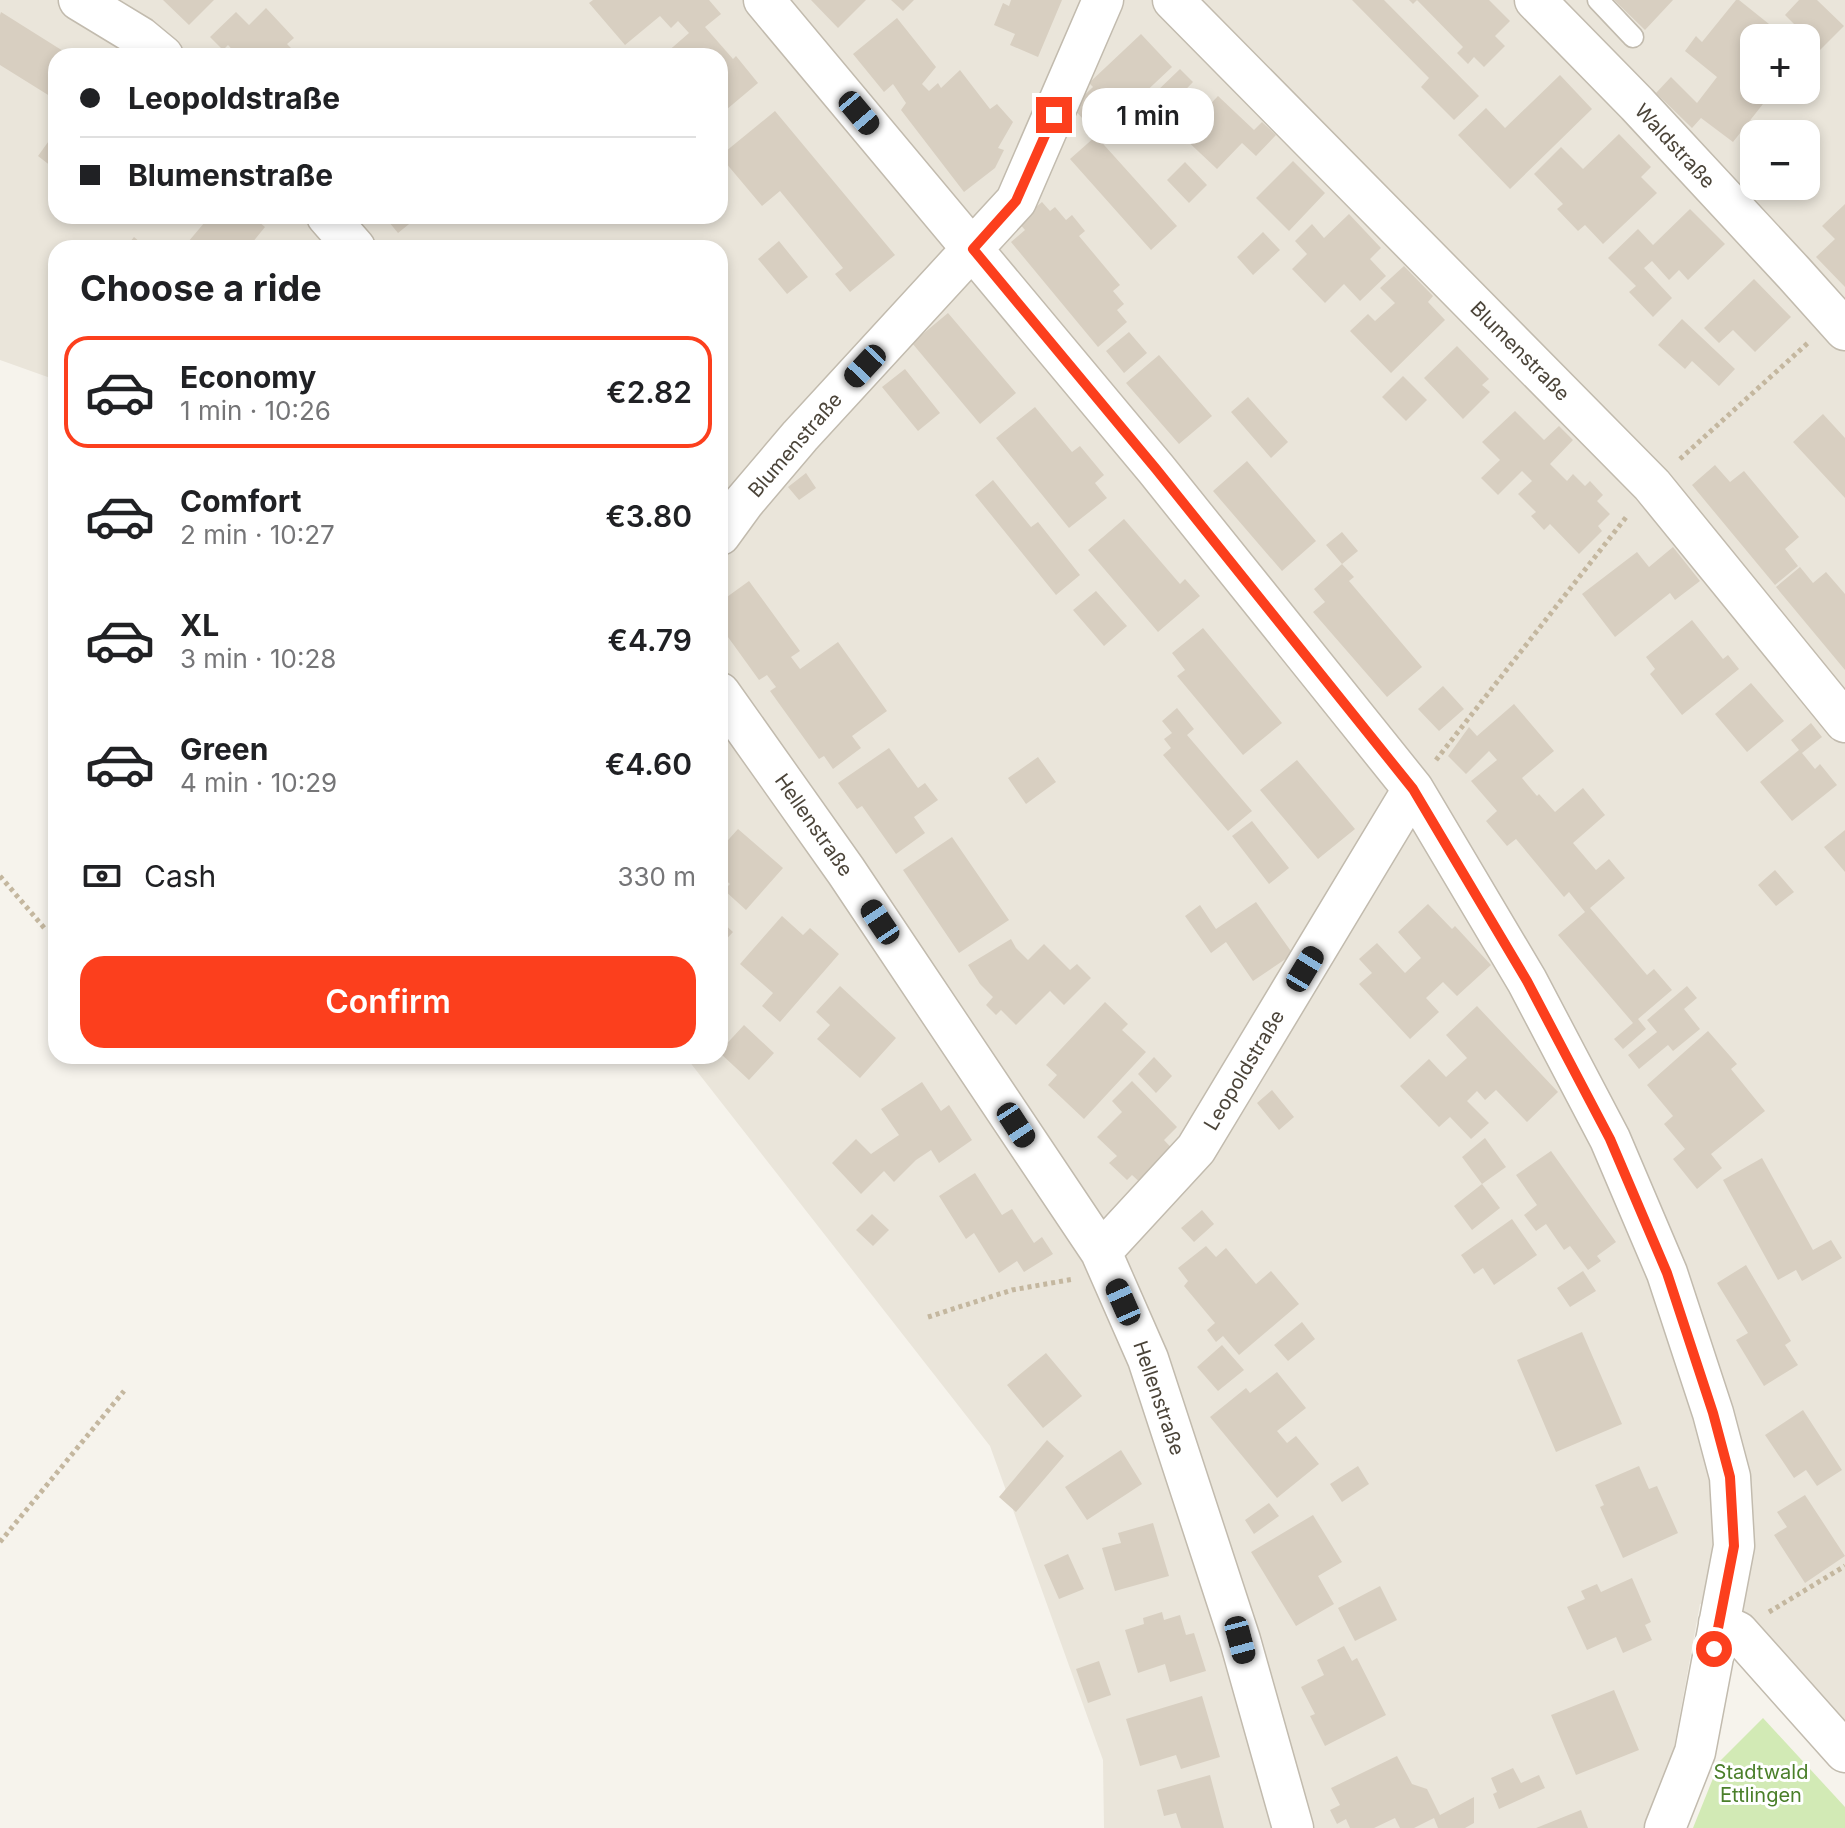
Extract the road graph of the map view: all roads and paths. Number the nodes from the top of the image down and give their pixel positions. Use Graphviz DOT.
graph roads {
  1 [pos="79,0"];
  2 [pos="764,0"];
  3 [pos="1103,0"];
  4 [pos="1173,0"];
  5 [pos="1535,0"];
  6 [pos="1598,0"];
  7 [pos="1633,37"];
  8 [pos="153,48"];
  9 [pos="334,224"];
  10 [pos="348,240"];
  11 [pos="973,249"];
  12 [pos="1840,324"];
  13 [pos="1652,485"];
  14 [pos="728,524"];
  15 [pos="728,704"];
  16 [pos="1845,722"];
  17 [pos="1413,789"];
  18 [pos="0,876"];
  19 [pos="46,930"];
  20 [pos="1106,1262"];
  21 [pos="928,1317"];
  22 [pos="124,1391"];
  23 [pos="0,1542"];
  24 [pos="1845,1566"];
  25 [pos="1728,1627"];
  26 [pos="1845,1752"];
  27 [pos="1293,1828"];
  28 [pos="1665,1828"];
  1 -- 8 [label="street"];
  2 -- 11 [label="street"];
  3 -- 11 [label="street, Blumenstraße"];
  4 -- 13 [label="street, Blumenstraße"];
  5 -- 12 [label="street, Waldstraße"];
  6 -- 7 [label="lane"];
  9 -- 10 [label="street"];
  11 -- 14 [label="street, Blumenstraße"];
  11 -- 17 [label="street"];
  12 -- 13 [label="path"];
  13 -- 16 [label="street, Blumenstraße"];
  13 -- 17 [label="path"];
  15 -- 20 [label="street, Hellenstraße"];
  17 -- 20 [label="street, Leopoldstraße"];
  17 -- 25 [label="street"];
  18 -- 19 [label="path"];
  20 -- 21 [label="path"];
  20 -- 27 [label="street, Hellenstraße"];
  22 -- 23 [label="path"];
  24 -- 25 [label="path"];
  25 -- 26 [label="street"];
  25 -- 28 [label="street"];
}
